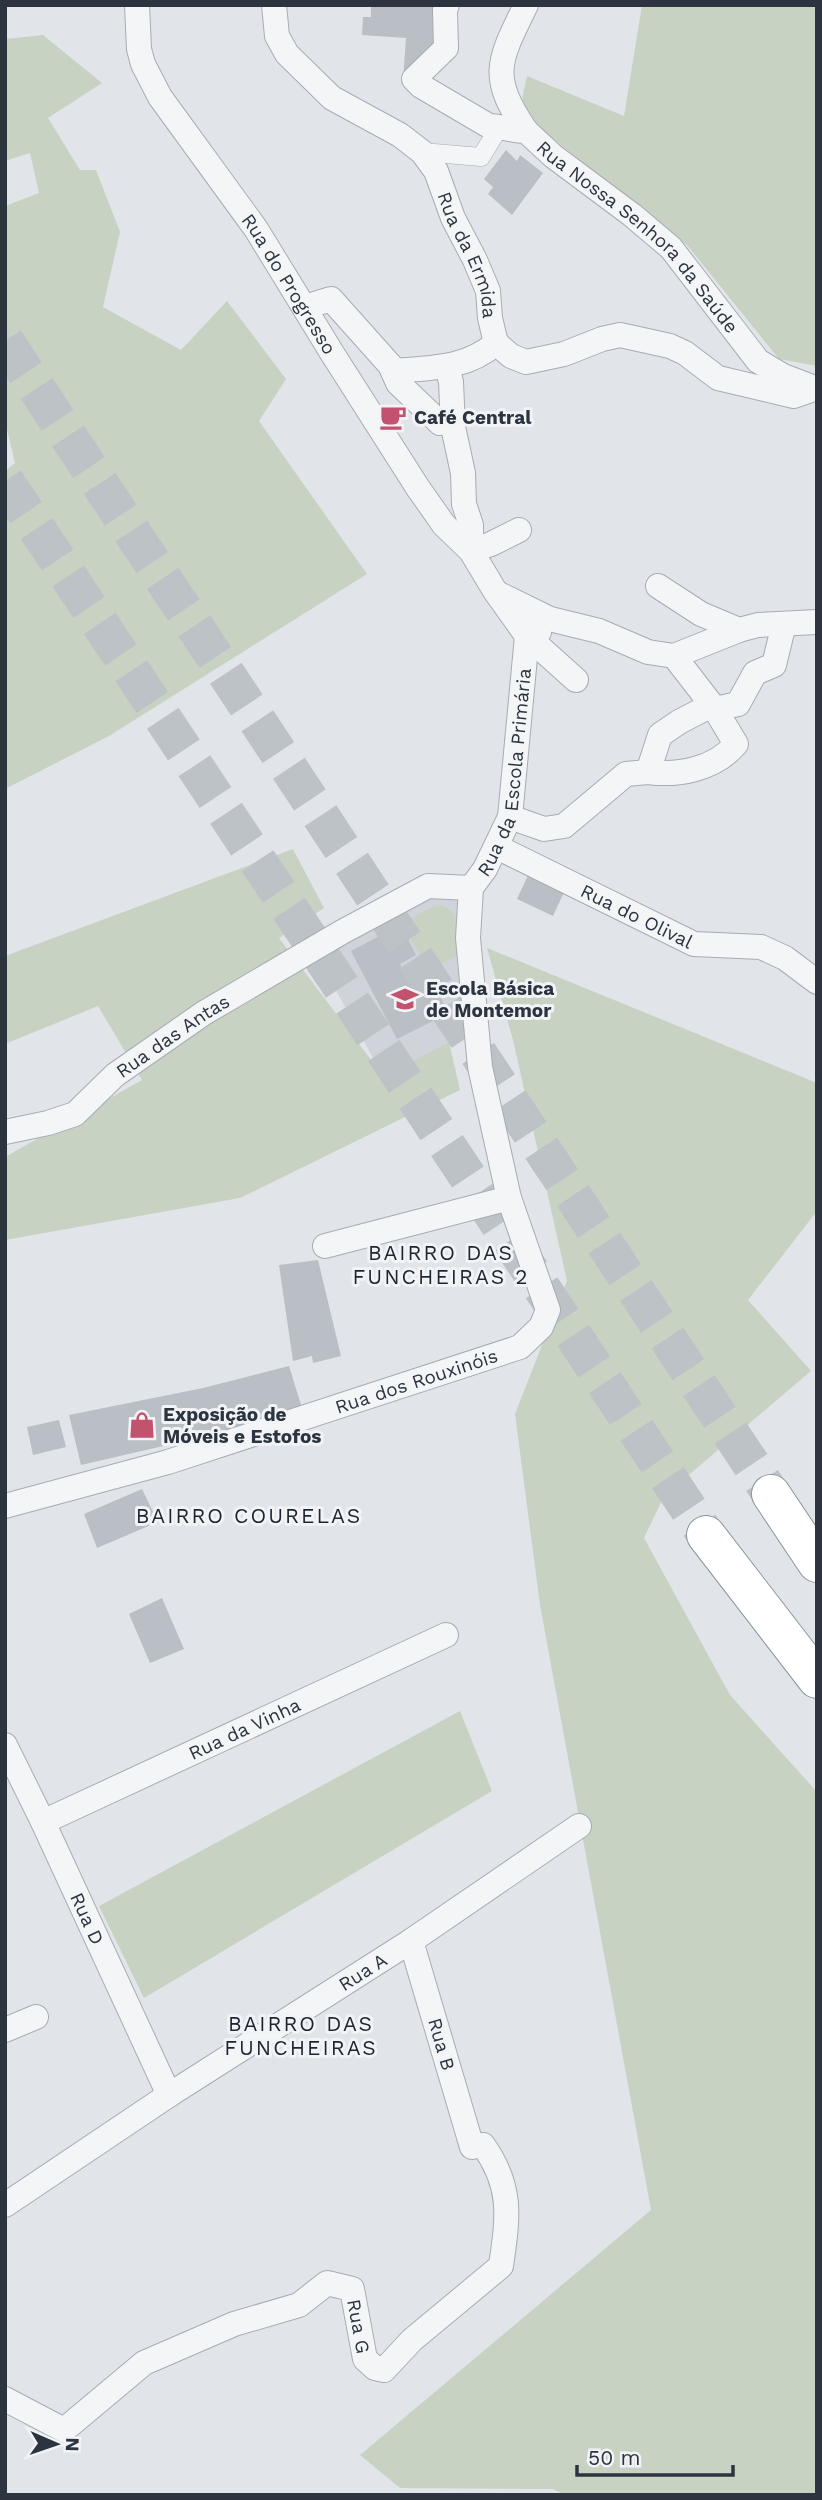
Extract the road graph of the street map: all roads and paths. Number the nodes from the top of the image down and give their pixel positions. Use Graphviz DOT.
graph roads {
  1 [pos="137,5"];
  2 [pos="274,5"];
  3 [pos="447,5"];
  4 [pos="526,5"];
  5 [pos="500,126"];
  6 [pos="526,131"];
  7 [pos="422,152"];
  8 [pos="305,307"];
  9 [pos="496,342"];
  10 [pos="447,366"];
  11 [pos="393,371"];
  12 [pos="816,389"];
  13 [pos="452,421"];
  14 [pos="519,530"];
  15 [pos="471,551"];
  16 [pos="659,586"];
  17 [pos="495,591"];
  18 [pos="817,622"];
  19 [pos="569,623"];
  20 [pos="785,624"];
  21 [pos="739,630"];
  22 [pos="527,636"];
  23 [pos="674,656"];
  24 [pos="576,680"];
  25 [pos="715,709"];
  26 [pos="648,772"];
  27 [pos="510,817"];
  28 [pos="497,847"];
  29 [pos="471,888"];
  30 [pos="342,932"];
  31 [pos="817,982"];
  32 [pos="5,1132"];
  33 [pos="509,1198"];
  34 [pos="325,1246"];
  35 [pos="771,1494"];
  36 [pos="5,1506"];
  37 [pos="706,1535"];
  38 [pos="817,1563"];
  39 [pos="446,1635"];
  40 [pos="817,1679"];
  41 [pos="5,1745"];
  42 [pos="43,1822"];
  43 [pos="579,1826"];
  44 [pos="411,1941"];
  45 [pos="36,2017"];
  46 [pos="5,2030"];
  47 [pos="169,2095"];
  48 [pos="472,2147"];
  49 [pos="5,2205"];
  50 [pos="5,2399"];
  1 -- 8 [label="street, Rua do Progresso"];
  2 -- 7 [label="street, Rua da Ermida"];
  3 -- 5 [label="street, Rua Nossa Senhora da Saúde"];
  4 -- 6 [label="street"];
  5 -- 6 [label="street, Rua Nossa Senhora da Saúde"];
  5 -- 7 [label="street"];
  6 -- 12 [label="street, Rua Nossa Senhora da Saúde"];
  7 -- 9 [label="street, Rua da Ermida"];
  8 -- 11 [label="street"];
  8 -- 15 [label="street, Rua do Progresso"];
  9 -- 10 [label="street, Rua da Ermida"];
  9 -- 12 [label="street"];
  10 -- 11 [label="street, Rua da Ermida"];
  10 -- 13 [label="street"];
  11 -- 13 [label="street"];
  13 -- 15 [label="street"];
  14 -- 15 [label="street"];
  15 -- 17 [label="street"];
  16 -- 21 [label="street"];
  17 -- 19 [label="street"];
  17 -- 22 [label="street"];
  18 -- 20 [label="street"];
  19 -- 22 [label="street"];
  19 -- 23 [label="street"];
  20 -- 21 [label="street"];
  20 -- 25 [label="street"];
  21 -- 23 [label="street"];
  22 -- 24 [label="street"];
  22 -- 27 [label="street, Rua da Escola Primária"];
  23 -- 25 [label="street"];
  25 -- 26 [label="street"];
  25 -- 26 [label="street"];
  26 -- 27 [label="street"];
  27 -- 28 [label="street, Rua da Escola Primária"];
  28 -- 29 [label="street, Rua da Escola Primária"];
  28 -- 31 [label="street, Rua do Olival"];
  29 -- 30 [label="street, Rua da Escola Primária"];
  29 -- 33 [label="street"];
  30 -- 32 [label="street, Rua das Antas"];
  33 -- 34 [label="street"];
  33 -- 36 [label="street, Rua dos Rouxinóis"];
  35 -- 38 [label="highway"];
  37 -- 40 [label="highway"];
  39 -- 42 [label="street, Rua da Vinha"];
  41 -- 42 [label="street, Rua D"];
  42 -- 47 [label="street, Rua D"];
  43 -- 44 [label="street, Rua A"];
  44 -- 47 [label="street, Rua A"];
  44 -- 48 [label="street, Rua B"];
  45 -- 46 [label="street"];
  47 -- 49 [label="street, Rua A"];
  48 -- 50 [label="street, Rua G"];
}
